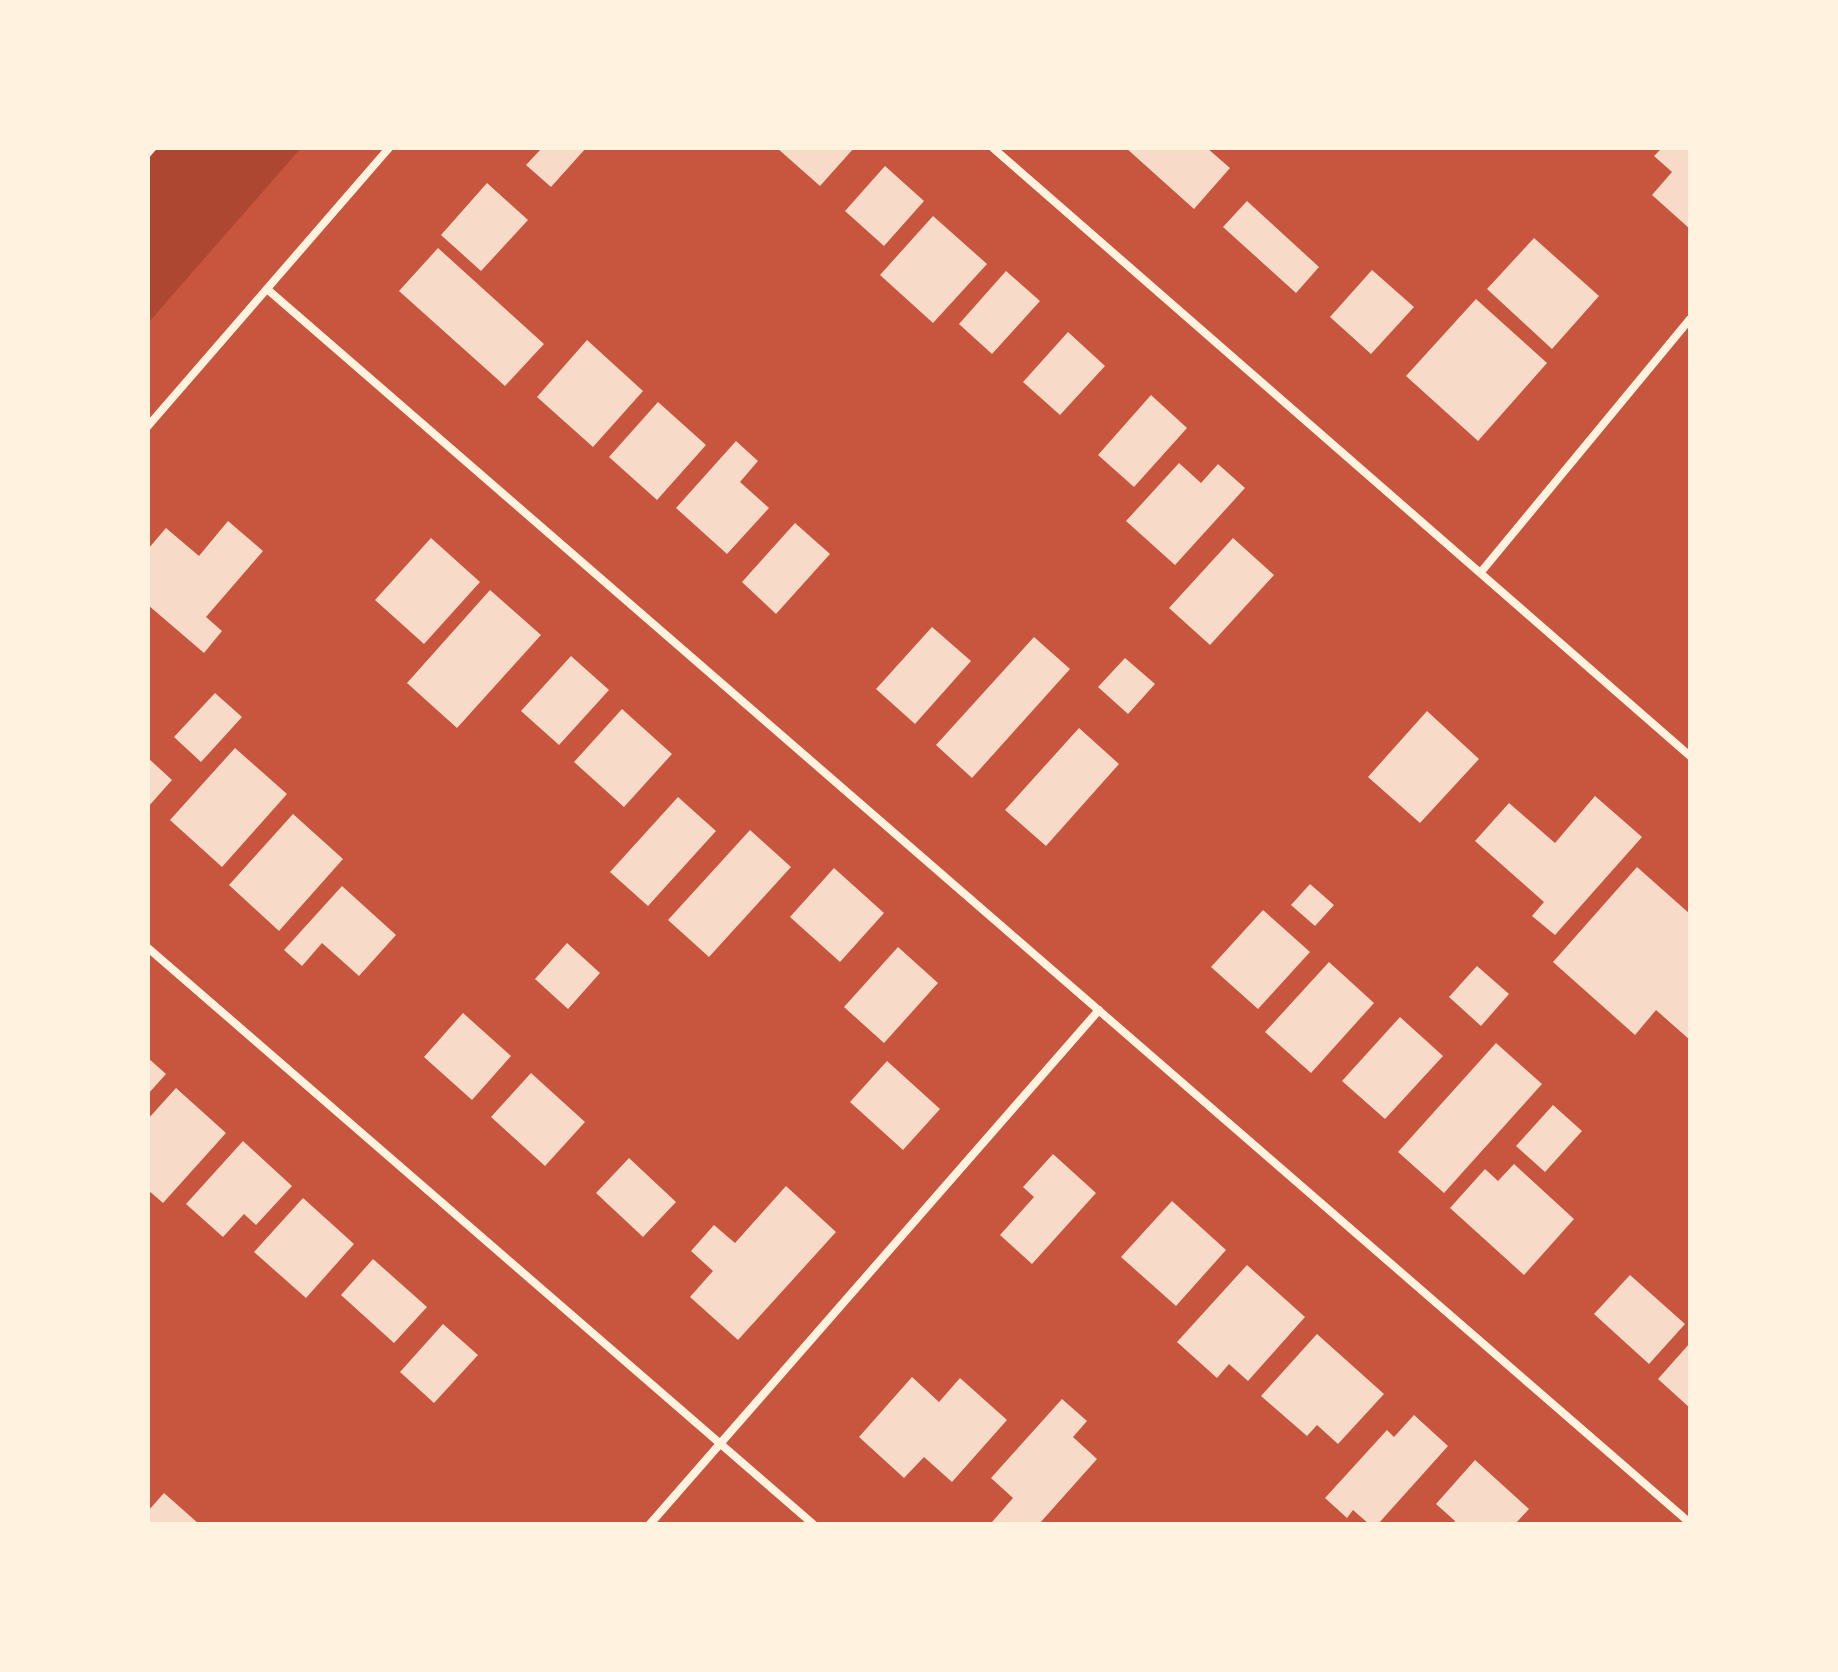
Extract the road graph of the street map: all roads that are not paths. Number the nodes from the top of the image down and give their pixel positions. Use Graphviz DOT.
graph roads {
  1 [pos="389,148"];
  2 [pos="993,148"];
  3 [pos="267,289"];
  4 [pos="1690,319"];
  5 [pos="148,426"];
  6 [pos="1481,572"];
  7 [pos="1690,756"];
  8 [pos="148,948"];
  9 [pos="1099,1010"];
  10 [pos="720,1444"];
  11 [pos="1690,1523"];
  12 [pos="650,1524"];
  13 [pos="813,1524"];
  1 -- 3 [label="street"];
  2 -- 6 [label="street"];
  3 -- 5 [label="street"];
  3 -- 9 [label="street"];
  4 -- 6 [label="street"];
  6 -- 7 [label="street"];
  8 -- 10 [label="street"];
  9 -- 10 [label="street"];
  9 -- 11 [label="street"];
  10 -- 12 [label="street"];
  10 -- 13 [label="street"];
}
